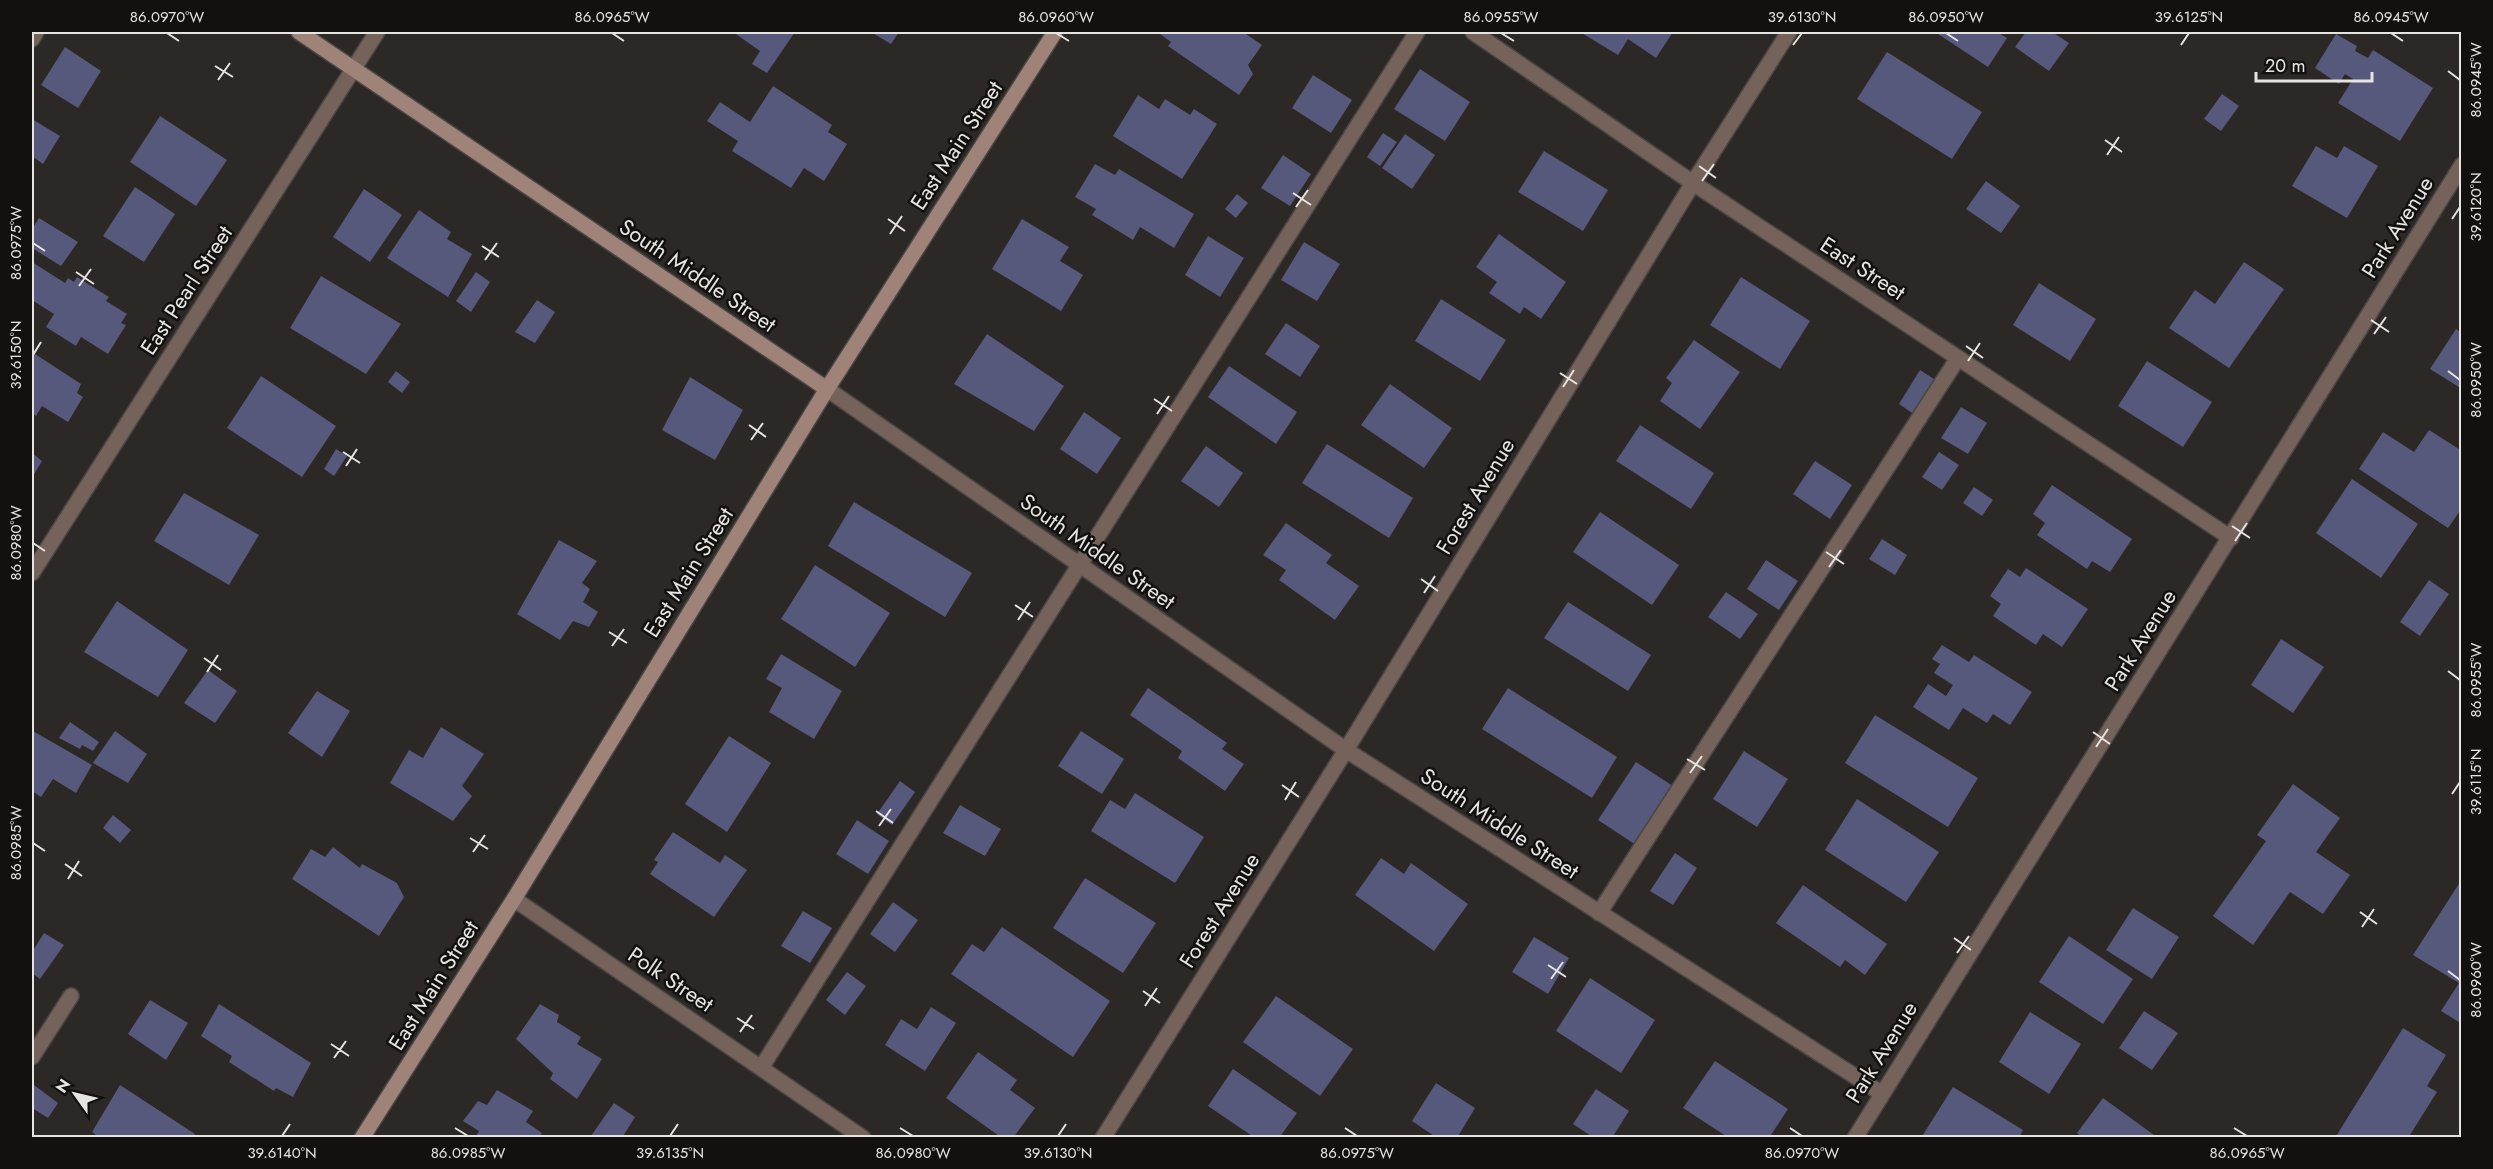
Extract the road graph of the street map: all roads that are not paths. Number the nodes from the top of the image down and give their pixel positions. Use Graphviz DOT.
graph roads {
  1 [pos="36,32"];
  2 [pos="299,32"];
  3 [pos="377,32"];
  4 [pos="1055,32"];
  5 [pos="1418,32"];
  6 [pos="1473,32"];
  7 [pos="1789,32"];
  8 [pos="32,39"];
  9 [pos="355,69"];
  10 [pos="2462,165"];
  11 [pos="1693,183"];
  12 [pos="1958,358"];
  13 [pos="827,389"];
  14 [pos="2231,538"];
  15 [pos="1080,566"];
  16 [pos="33,568"];
  17 [pos="1346,750"];
  18 [pos="514,899"];
  19 [pos="1599,913"];
  20 [pos="71,996"];
  21 [pos="32,1057"];
  22 [pos="761,1068"];
  23 [pos="1881,1094"];
  24 [pos="363,1137"];
  25 [pos="863,1137"];
  26 [pos="1103,1137"];
  27 [pos="1855,1137"];
  1 -- 8 [label="street"];
  2 -- 9 [label="main road, South Middle Street"];
  3 -- 9 [label="street, East Pearl Street"];
  4 -- 13 [label="main road, East Main Street"];
  5 -- 15 [label="street"];
  6 -- 11 [label="street, East Street"];
  7 -- 11 [label="street, Forest Avenue"];
  9 -- 13 [label="main road, South Middle Street"];
  9 -- 16 [label="street, East Pearl Street"];
  10 -- 14 [label="street, Park Avenue"];
  11 -- 12 [label="street, East Street"];
  11 -- 17 [label="street, Forest Avenue"];
  12 -- 14 [label="street, East Street"];
  12 -- 19 [label="street"];
  13 -- 15 [label="street, South Middle Street"];
  13 -- 18 [label="main road, East Main Street"];
  14 -- 23 [label="street, Park Avenue"];
  15 -- 17 [label="street, South Middle Street"];
  15 -- 22 [label="street"];
  17 -- 19 [label="street, South Middle Street"];
  17 -- 26 [label="street, Forest Avenue"];
  18 -- 22 [label="street, Polk Street"];
  18 -- 24 [label="main road, East Main Street"];
  19 -- 23 [label="street, South Middle Street"];
  20 -- 21 [label="street"];
  22 -- 25 [label="street, Polk Street"];
  23 -- 27 [label="street, Park Avenue"];
}
